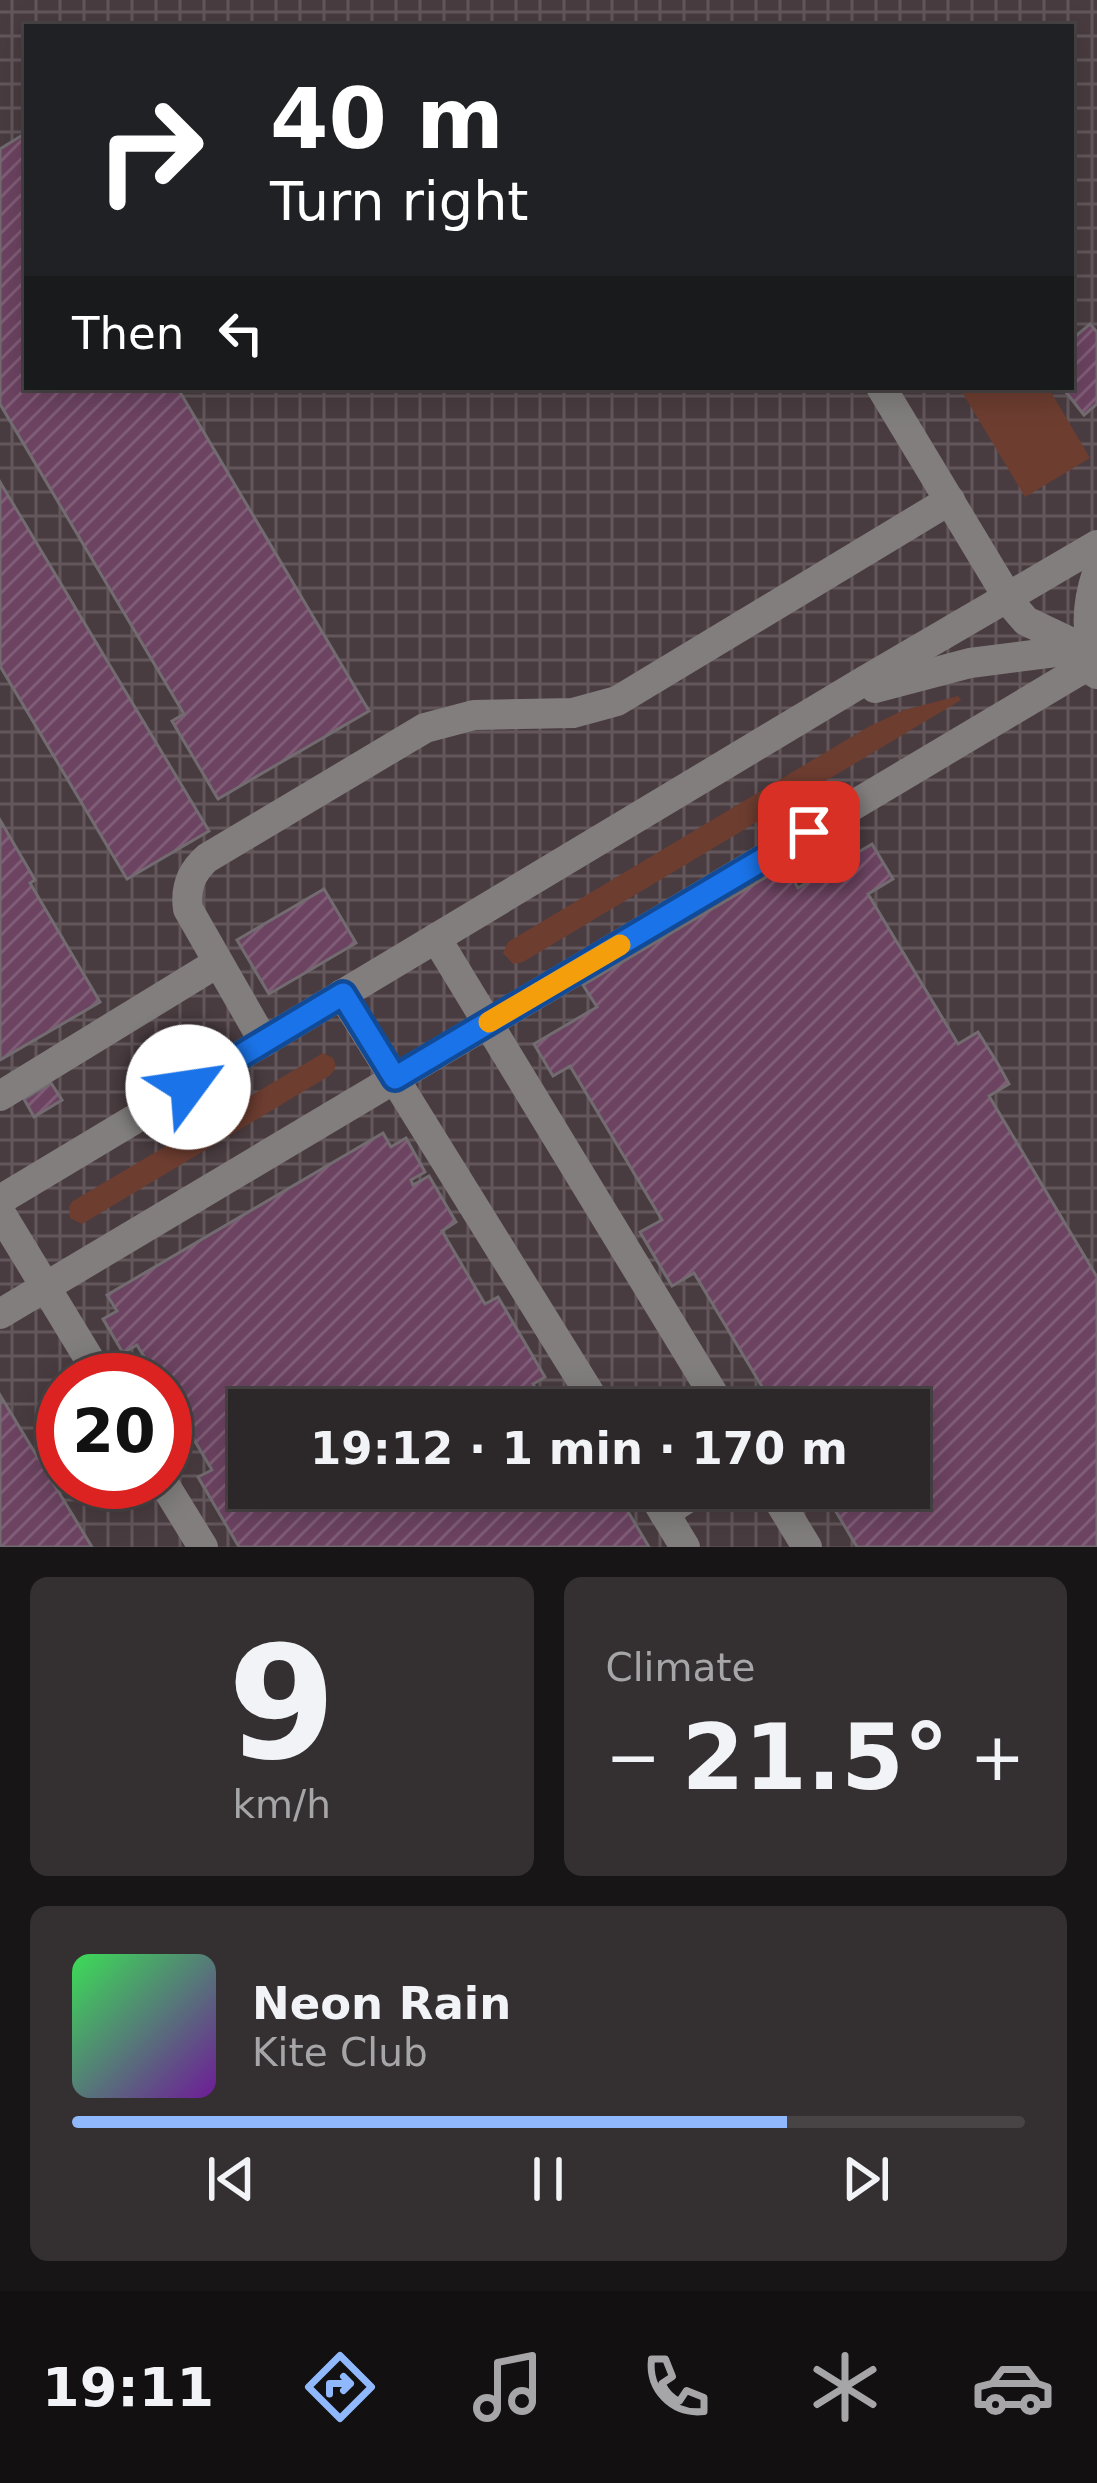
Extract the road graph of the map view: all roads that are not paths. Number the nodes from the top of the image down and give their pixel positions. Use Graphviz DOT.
graph roads {
  1 [pos="883,390"];
  2 [pos="950,500"];
  3 [pos="1097,545"];
  4 [pos="1095,590"];
  5 [pos="1011,595"];
  6 [pos="1093,658"];
  7 [pos="809,715"];
  8 [pos="436,938"];
  9 [pos="217,962"];
  10 [pos="343,994"];
  11 [pos="488,1023"];
  12 [pos="264,1042"];
  13 [pos="395,1078"];
  14 [pos="0,1096"];
  15 [pos="0,1200"];
  16 [pos="0,1212"];
  17 [pos="45,1287"];
  18 [pos="0,1314"];
  19 [pos="85,1353"];
  20 [pos="587,1389"];
  21 [pos="710,1389"];
  22 [pos="180,1509"];
  23 [pos="662,1509"];
  24 [pos="784,1509"];
  25 [pos="203,1547"];
  26 [pos="685,1547"];
  27 [pos="807,1547"];
  1 -- 2 [label="lane"];
  2 -- 5 [label="lane"];
  2 -- 9 [label="lane"];
  3 -- 5 [label="lane"];
  4 -- 5 [label="lane"];
  4 -- 6 [label="lane"];
  5 -- 6 [label="lane"];
  5 -- 7 [label="lane"];
  6 -- 7 [label="lane"];
  6 -- 11 [label="lane"];
  7 -- 8 [label="lane"];
  8 -- 10 [label="lane"];
  8 -- 11 [label="lane"];
  9 -- 12 [label="lane"];
  9 -- 14 [label="lane"];
  10 -- 12 [label="lane"];
  10 -- 13 [label="lane"];
  11 -- 13 [label="lane"];
  11 -- 21 [label="lane"];
  12 -- 15 [label="lane"];
  13 -- 17 [label="lane"];
  13 -- 20 [label="lane"];
  16 -- 17 [label="lane"];
  17 -- 18 [label="lane"];
  17 -- 19 [label="lane"];
  22 -- 25 [label="lane"];
  23 -- 26 [label="lane"];
  24 -- 27 [label="lane"];
}
